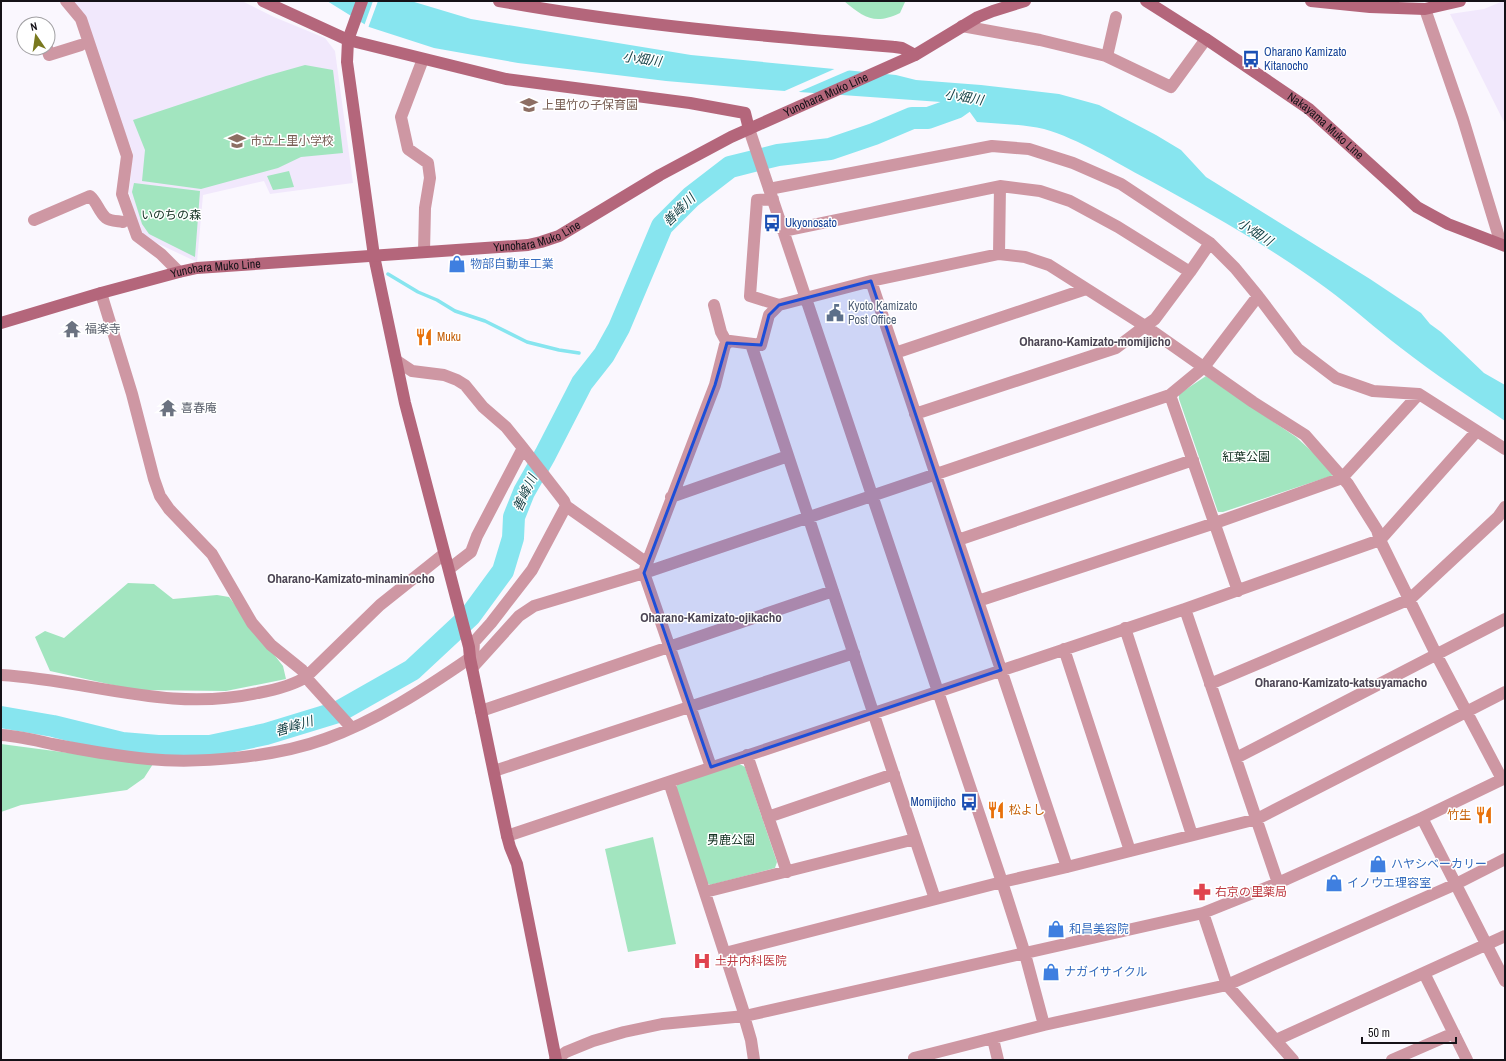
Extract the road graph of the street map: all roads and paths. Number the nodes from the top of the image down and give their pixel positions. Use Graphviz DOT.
graph roads {
  1 [pos="66,1"];
  2 [pos="263,1"];
  3 [pos="362,1"];
  4 [pos="499,1"];
  5 [pos="1025,1"];
  6 [pos="1146,1"];
  7 [pos="1311,1"];
  8 [pos="1460,1"];
  9 [pos="1326,2"];
  10 [pos="1416,6"];
  11 [pos="1116,17"];
  12 [pos="962,26"];
  13 [pos="1206,39"];
  14 [pos="348,40"];
  15 [pos="81,45"];
  16 [pos="56,53"];
  17 [pos="915,55"];
  18 [pos="1106,56"];
  19 [pos="423,59"];
  20 [pos="749,129"];
  21 [pos="1000,186"];
  22 [pos="771,193"];
  23 [pos="34,220"];
  24 [pos="123,222"];
  25 [pos="784,231"];
  26 [pos="1210,243"];
  27 [pos="1503,245"];
  28 [pos="424,252"];
  29 [pos="999,254"];
  30 [pos="374,256"];
  31 [pos="179,272"];
  32 [pos="1190,272"];
  33 [pos="871,281"];
  34 [pos="1086,289"];
  35 [pos="101,293"];
  36 [pos="1258,296"];
  37 [pos="806,299"];
  38 [pos="714,305"];
  39 [pos="779,305"];
  40 [pos="1,323"];
  41 [pos="1145,326"];
  42 [pos="727,343"];
  43 [pos="751,344"];
  44 [pos="895,353"];
  45 [pos="397,362"];
  46 [pos="1204,367"];
  47 [pos="1419,394"];
  48 [pos="1170,395"];
  49 [pos="915,414"];
  50 [pos="1476,432"];
  51 [pos="523,448"];
  52 [pos="1505,449"];
  53 [pos="788,456"];
  54 [pos="1193,460"];
  55 [pos="936,475"];
  56 [pos="1342,478"];
  57 [pos="671,496"];
  58 [pos="872,496"];
  59 [pos="565,504"];
  60 [pos="1505,507"];
  61 [pos="809,518"];
  62 [pos="1502,520"];
  63 [pos="1215,523"];
  64 [pos="958,540"];
  65 [pos="1380,540"];
  66 [pos="444,554"];
  67 [pos="645,568"];
  68 [pos="450,573"];
  69 [pos="1238,590"];
  70 [pos="833,591"];
  71 [pos="1410,600"];
  72 [pos="978,601"];
  73 [pos="1184,609"];
  74 [pos="1505,619"];
  75 [pos="1125,628"];
  76 [pos="670,647"];
  77 [pos="1064,649"];
  78 [pos="854,653"];
  79 [pos="1436,654"];
  80 [pos="470,658"];
  81 [pos="1001,670"];
  82 [pos="1,675"];
  83 [pos="308,679"];
  84 [pos="1210,684"];
  85 [pos="938,691"];
  86 [pos="1505,692"];
  87 [pos="690,706"];
  88 [pos="481,711"];
  89 [pos="1466,712"];
  90 [pos="874,713"];
  91 [pos="350,725"];
  92 [pos="1,735"];
  93 [pos="748,755"];
  94 [pos="1236,758"];
  95 [pos="711,767"];
  96 [pos="494,771"];
  97 [pos="894,774"];
  98 [pos="1503,778"];
  99 [pos="669,782"];
  100 [pos="768,817"];
  101 [pos="1422,818"];
  102 [pos="1257,819"];
  103 [pos="507,836"];
  104 [pos="1192,836"];
  105 [pos="915,838"];
  106 [pos="1130,851"];
  107 [pos="1505,859"];
  108 [pos="1067,868"];
  109 [pos="787,872"];
  110 [pos="1002,882"];
  111 [pos="1278,884"];
  112 [pos="1456,884"];
  113 [pos="705,892"];
  114 [pos="935,899"];
  115 [pos="1203,913"];
  116 [pos="1505,936"];
  117 [pos="1486,945"];
  118 [pos="725,953"];
  119 [pos="1025,954"];
  120 [pos="1424,973"];
  121 [pos="1505,981"];
  122 [pos="1227,985"];
  123 [pos="745,1016"];
  124 [pos="1044,1025"];
  125 [pos="1454,1033"];
  126 [pos="993,1039"];
  127 [pos="1276,1040"];
  128 [pos="555,1060"];
  129 [pos="754,1060"];
  130 [pos="915,1060"];
  131 [pos="998,1060"];
  132 [pos="1293,1060"];
  133 [pos="1392,1060"];
  134 [pos="1466,1060"];
  1 -- 31 [label="street"];
  2 -- 14 [label="street"];
  3 -- 14 [label="street"];
  4 -- 17 [label="street"];
  5 -- 12 [label="street, Yunohara Muko Line"];
  6 -- 13 [label="street, Nakayama Muko Line"];
  7 -- 9 [label="street"];
  8 -- 10 [label="street"];
  9 -- 10 [label="street"];
  10 -- 27 [label="street"];
  11 -- 18 [label="street"];
  12 -- 17 [label="street, Yunohara Muko Line"];
  12 -- 18 [label="street"];
  13 -- 18 [label="street"];
  13 -- 27 [label="street, Nakayama Muko Line"];
  14 -- 19 [label="street"];
  14 -- 30 [label="street"];
  15 -- 16 [label="street"];
  17 -- 20 [label="street, Yunohara Muko Line"];
  19 -- 20 [label="street"];
  19 -- 28 [label="street"];
  20 -- 22 [label="street"];
  20 -- 28 [label="street, Yunohara Muko Line"];
  21 -- 25 [label="street"];
  21 -- 29 [label="street"];
  21 -- 32 [label="street"];
  22 -- 25 [label="street"];
  22 -- 26 [label="street"];
  22 -- 39 [label="street"];
  23 -- 24 [label="street"];
  25 -- 37 [label="street"];
  26 -- 32 [label="street"];
  26 -- 36 [label="street"];
  28 -- 30 [label="street, Yunohara Muko Line"];
  29 -- 33 [label="street"];
  29 -- 34 [label="street"];
  30 -- 31 [label="street, Yunohara Muko Line"];
  30 -- 45 [label="street"];
  31 -- 35 [label="street, Yunohara Muko Line"];
  32 -- 41 [label="street"];
  33 -- 37 [label="street"];
  33 -- 44 [label="street"];
  34 -- 41 [label="street"];
  34 -- 44 [label="street"];
  35 -- 40 [label="street, Yunohara Muko Line"];
  35 -- 83 [label="street"];
  36 -- 46 [label="street"];
  36 -- 47 [label="street"];
  37 -- 39 [label="street"];
  37 -- 58 [label="street"];
  38 -- 42 [label="street"];
  39 -- 43 [label="street"];
  41 -- 46 [label="street"];
  41 -- 49 [label="street"];
  42 -- 43 [label="street"];
  42 -- 57 [label="street"];
  43 -- 53 [label="street"];
  44 -- 49 [label="street"];
  45 -- 51 [label="street"];
  45 -- 66 [label="street"];
  46 -- 48 [label="street"];
  46 -- 56 [label="street"];
  47 -- 50 [label="street"];
  47 -- 56 [label="street"];
  48 -- 54 [label="street"];
  48 -- 55 [label="street"];
  49 -- 55 [label="street"];
  50 -- 52 [label="street"];
  50 -- 65 [label="street"];
  51 -- 59 [label="street"];
  51 -- 68 [label="street"];
  53 -- 57 [label="street"];
  53 -- 61 [label="street"];
  54 -- 63 [label="street"];
  54 -- 64 [label="street"];
  55 -- 58 [label="street"];
  55 -- 64 [label="street"];
  56 -- 63 [label="street"];
  56 -- 65 [label="street"];
  57 -- 67 [label="street"];
  58 -- 61 [label="street"];
  58 -- 85 [label="street"];
  59 -- 67 [label="street"];
  59 -- 80 [label="street"];
  60 -- 62 [label="street"];
  61 -- 67 [label="street"];
  61 -- 70 [label="street"];
  62 -- 71 [label="street"];
  63 -- 69 [label="street"];
  63 -- 72 [label="street"];
  64 -- 72 [label="street"];
  65 -- 69 [label="street"];
  65 -- 71 [label="street"];
  66 -- 68 [label="street"];
  66 -- 83 [label="street"];
  67 -- 76 [label="street"];
  67 -- 80 [label="street"];
  68 -- 80 [label="street"];
  69 -- 73 [label="street"];
  70 -- 76 [label="street"];
  70 -- 78 [label="street"];
  71 -- 79 [label="street"];
  71 -- 84 [label="street"];
  72 -- 81 [label="street"];
  73 -- 75 [label="street"];
  73 -- 84 [label="street"];
  74 -- 79 [label="street"];
  75 -- 77 [label="street"];
  75 -- 104 [label="street"];
  76 -- 87 [label="street"];
  76 -- 88 [label="street"];
  77 -- 81 [label="street"];
  77 -- 106 [label="street"];
  78 -- 87 [label="street"];
  78 -- 90 [label="street"];
  79 -- 89 [label="street"];
  79 -- 94 [label="street"];
  80 -- 88 [label="street"];
  80 -- 92 [label="street"];
  81 -- 85 [label="street"];
  81 -- 108 [label="street"];
  82 -- 83 [label="street"];
  83 -- 91 [label="street"];
  84 -- 94 [label="street"];
  85 -- 90 [label="street"];
  85 -- 110 [label="street"];
  86 -- 89 [label="street"];
  87 -- 95 [label="street"];
  87 -- 96 [label="street"];
  88 -- 96 [label="street"];
  89 -- 98 [label="street"];
  89 -- 102 [label="street"];
  90 -- 93 [label="street"];
  90 -- 97 [label="street"];
  93 -- 95 [label="street"];
  93 -- 100 [label="street"];
  94 -- 102 [label="street"];
  95 -- 99 [label="street"];
  96 -- 103 [label="street"];
  97 -- 100 [label="street"];
  97 -- 105 [label="street"];
  98 -- 101 [label="street"];
  99 -- 103 [label="street"];
  99 -- 113 [label="street"];
  100 -- 109 [label="street"];
  101 -- 111 [label="street"];
  101 -- 112 [label="street"];
  102 -- 104 [label="street"];
  102 -- 111 [label="street"];
  103 -- 128 [label="street"];
  104 -- 106 [label="street"];
  105 -- 109 [label="street"];
  105 -- 114 [label="street"];
  106 -- 108 [label="street"];
  107 -- 112 [label="street"];
  108 -- 110 [label="street"];
  109 -- 113 [label="street"];
  110 -- 114 [label="street"];
  110 -- 119 [label="street"];
  111 -- 115 [label="street"];
  112 -- 117 [label="street"];
  112 -- 122 [label="street"];
  113 -- 118 [label="street"];
  114 -- 118 [label="street"];
  115 -- 119 [label="street"];
  115 -- 122 [label="street"];
  116 -- 117 [label="street"];
  117 -- 120 [label="street"];
  117 -- 121 [label="street"];
  118 -- 123 [label="street"];
  119 -- 123 [label="street"];
  119 -- 124 [label="street"];
  120 -- 125 [label="street"];
  120 -- 127 [label="street"];
  122 -- 124 [label="street"];
  122 -- 127 [label="street"];
  123 -- 128 [label="street"];
  123 -- 129 [label="street"];
  124 -- 126 [label="street"];
  125 -- 133 [label="street"];
  125 -- 134 [label="street"];
  126 -- 130 [label="street"];
  126 -- 131 [label="street"];
  127 -- 132 [label="street"];
}
